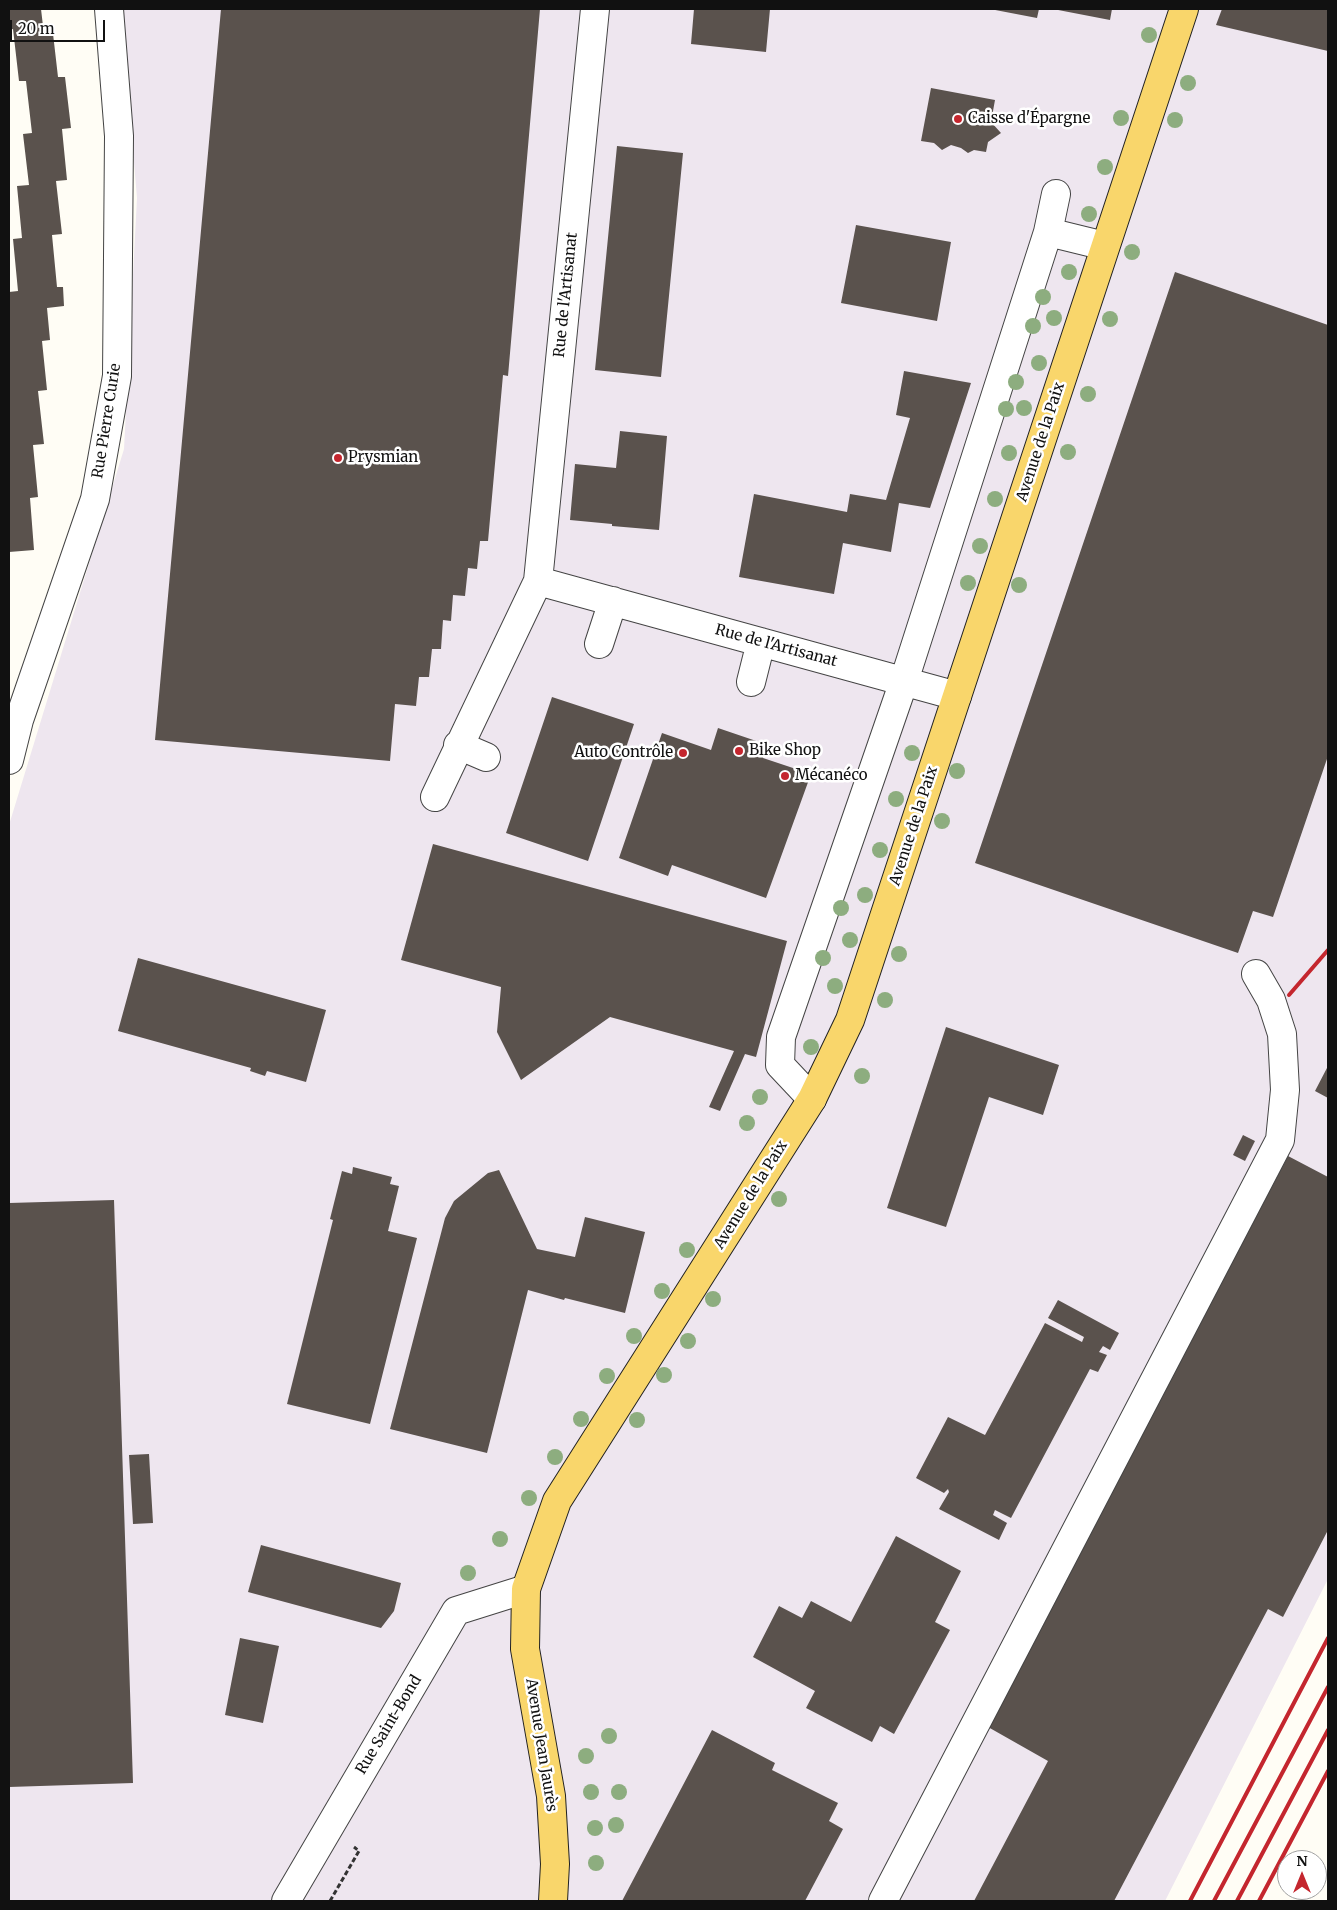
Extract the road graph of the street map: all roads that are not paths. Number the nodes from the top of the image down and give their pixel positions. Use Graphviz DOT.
graph roads {
  1 [pos="109,9"];
  2 [pos="595,9"];
  3 [pos="1184,9"];
  4 [pos="1056,194"];
  5 [pos="1048,232"];
  6 [pos="1105,246"];
  7 [pos="538,581"];
  8 [pos="613,602"];
  9 [pos="761,642"];
  10 [pos="599,644"];
  11 [pos="904,681"];
  12 [pos="750,682"];
  13 [pos="957,696"];
  14 [pos="458,745"];
  15 [pos="486,757"];
  16 [pos="9,760"];
  17 [pos="435,797"];
  18 [pos="1256,974"];
  19 [pos="812,1099"];
  20 [pos="526,1589"];
  21 [pos="286,1901"];
  22 [pos="553,1901"];
  23 [pos="883,1901"];
  1 -- 16 [label="street, Rue Pierre Curie"];
  2 -- 7 [label="street, Rue de l'Artisanat"];
  3 -- 6 [label="main road, Avenue de la Paix"];
  4 -- 5 [label="street"];
  5 -- 6 [label="street"];
  5 -- 11 [label="street"];
  6 -- 13 [label="main road, Avenue de la Paix"];
  7 -- 8 [label="street, Rue de l'Artisanat"];
  7 -- 14 [label="street, Rue de l'Artisanat"];
  8 -- 9 [label="street, Rue de l'Artisanat"];
  8 -- 10 [label="street"];
  9 -- 11 [label="street, Rue de l'Artisanat"];
  9 -- 12 [label="street"];
  11 -- 13 [label="street, Rue de l'Artisanat"];
  11 -- 19 [label="street"];
  13 -- 19 [label="main road, Avenue de la Paix"];
  14 -- 15 [label="street"];
  14 -- 17 [label="street, Rue de l'Artisanat"];
  18 -- 23 [label="street"];
  19 -- 20 [label="main road, Avenue de la Paix"];
  20 -- 21 [label="street, Rue Saint-Bond"];
  20 -- 22 [label="main road, Avenue Jean Jaurès"];
}
